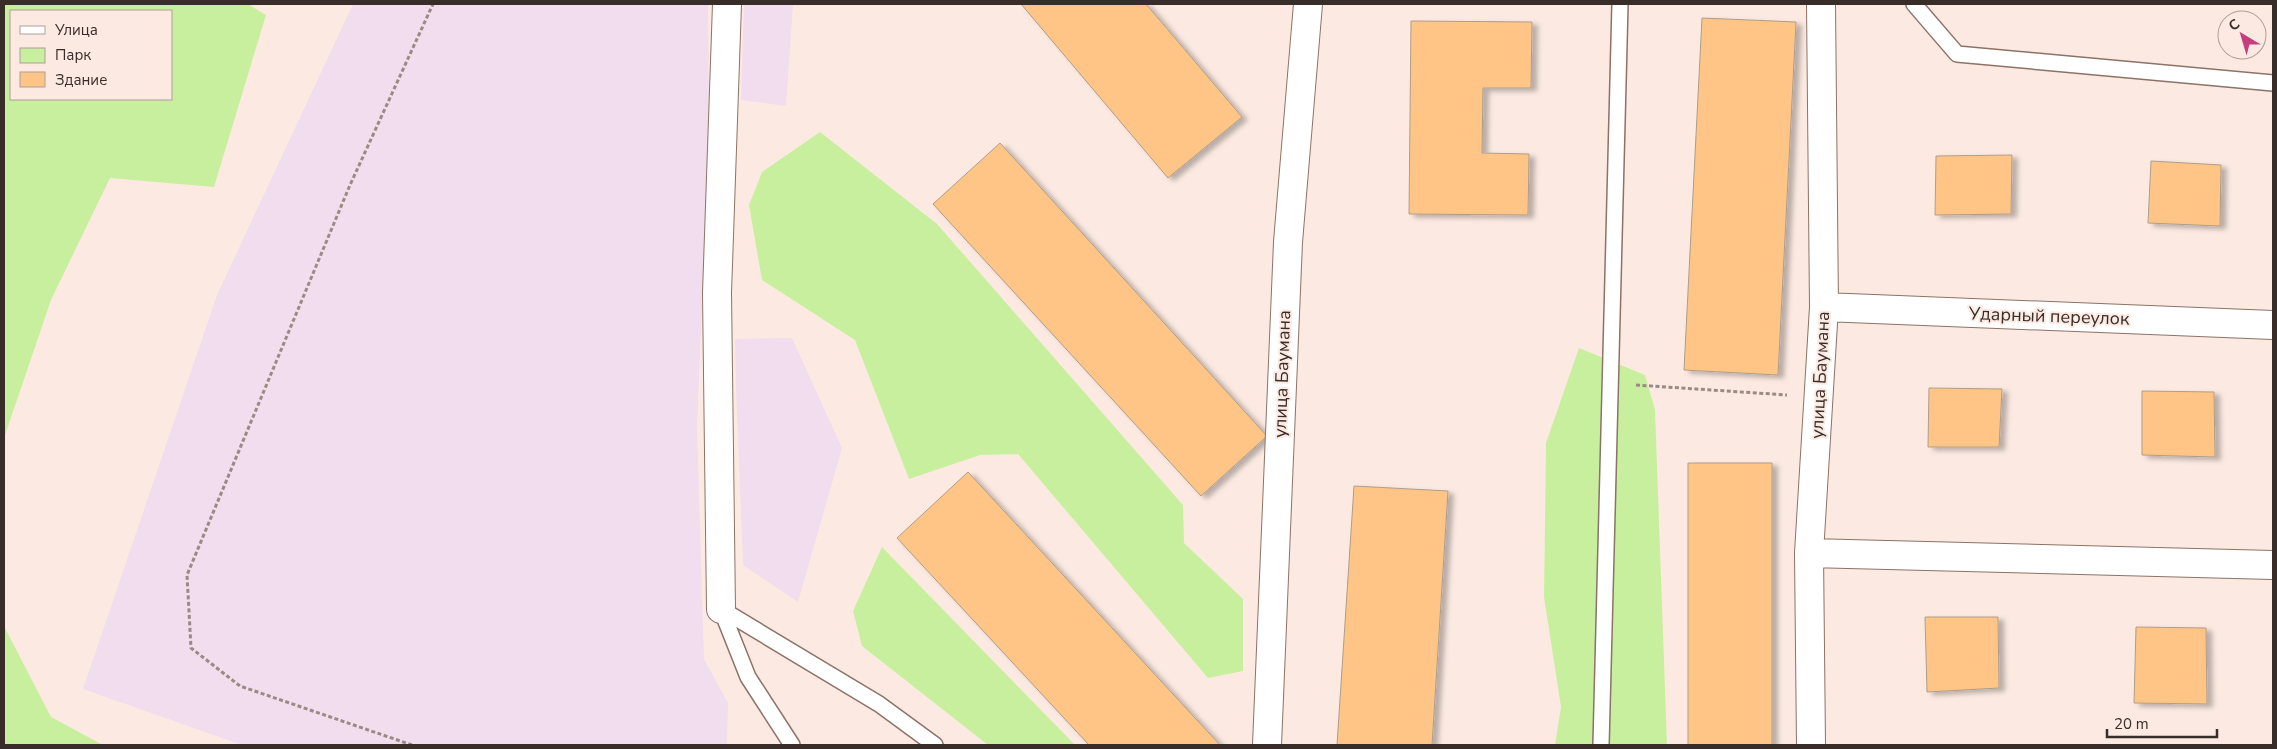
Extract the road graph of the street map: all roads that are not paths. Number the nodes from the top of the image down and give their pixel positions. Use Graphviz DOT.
graph roads {
  1 [pos="727,4"];
  2 [pos="1308,4"];
  3 [pos="1620,4"];
  4 [pos="1821,4"];
  5 [pos="1914,4"];
  6 [pos="2273,83"];
  7 [pos="1824,307"];
  8 [pos="2273,325"];
  9 [pos="1810,552"];
  10 [pos="2273,565"];
  11 [pos="721,610"];
  12 [pos="792,745"];
  13 [pos="934,745"];
  14 [pos="1267,745"];
  15 [pos="1601,745"];
  16 [pos="1811,745"];
  1 -- 11 [label="street"];
  2 -- 14 [label="street, улица Баумана"];
  3 -- 15 [label="lane"];
  4 -- 7 [label="street, улица Баумана"];
  5 -- 6 [label="lane"];
  7 -- 8 [label="street, Ударный переулок"];
  7 -- 9 [label="street, улица Баумана"];
  9 -- 10 [label="street"];
  9 -- 16 [label="street, улица Баумана"];
  11 -- 12 [label="lane"];
  11 -- 13 [label="lane"];
}
